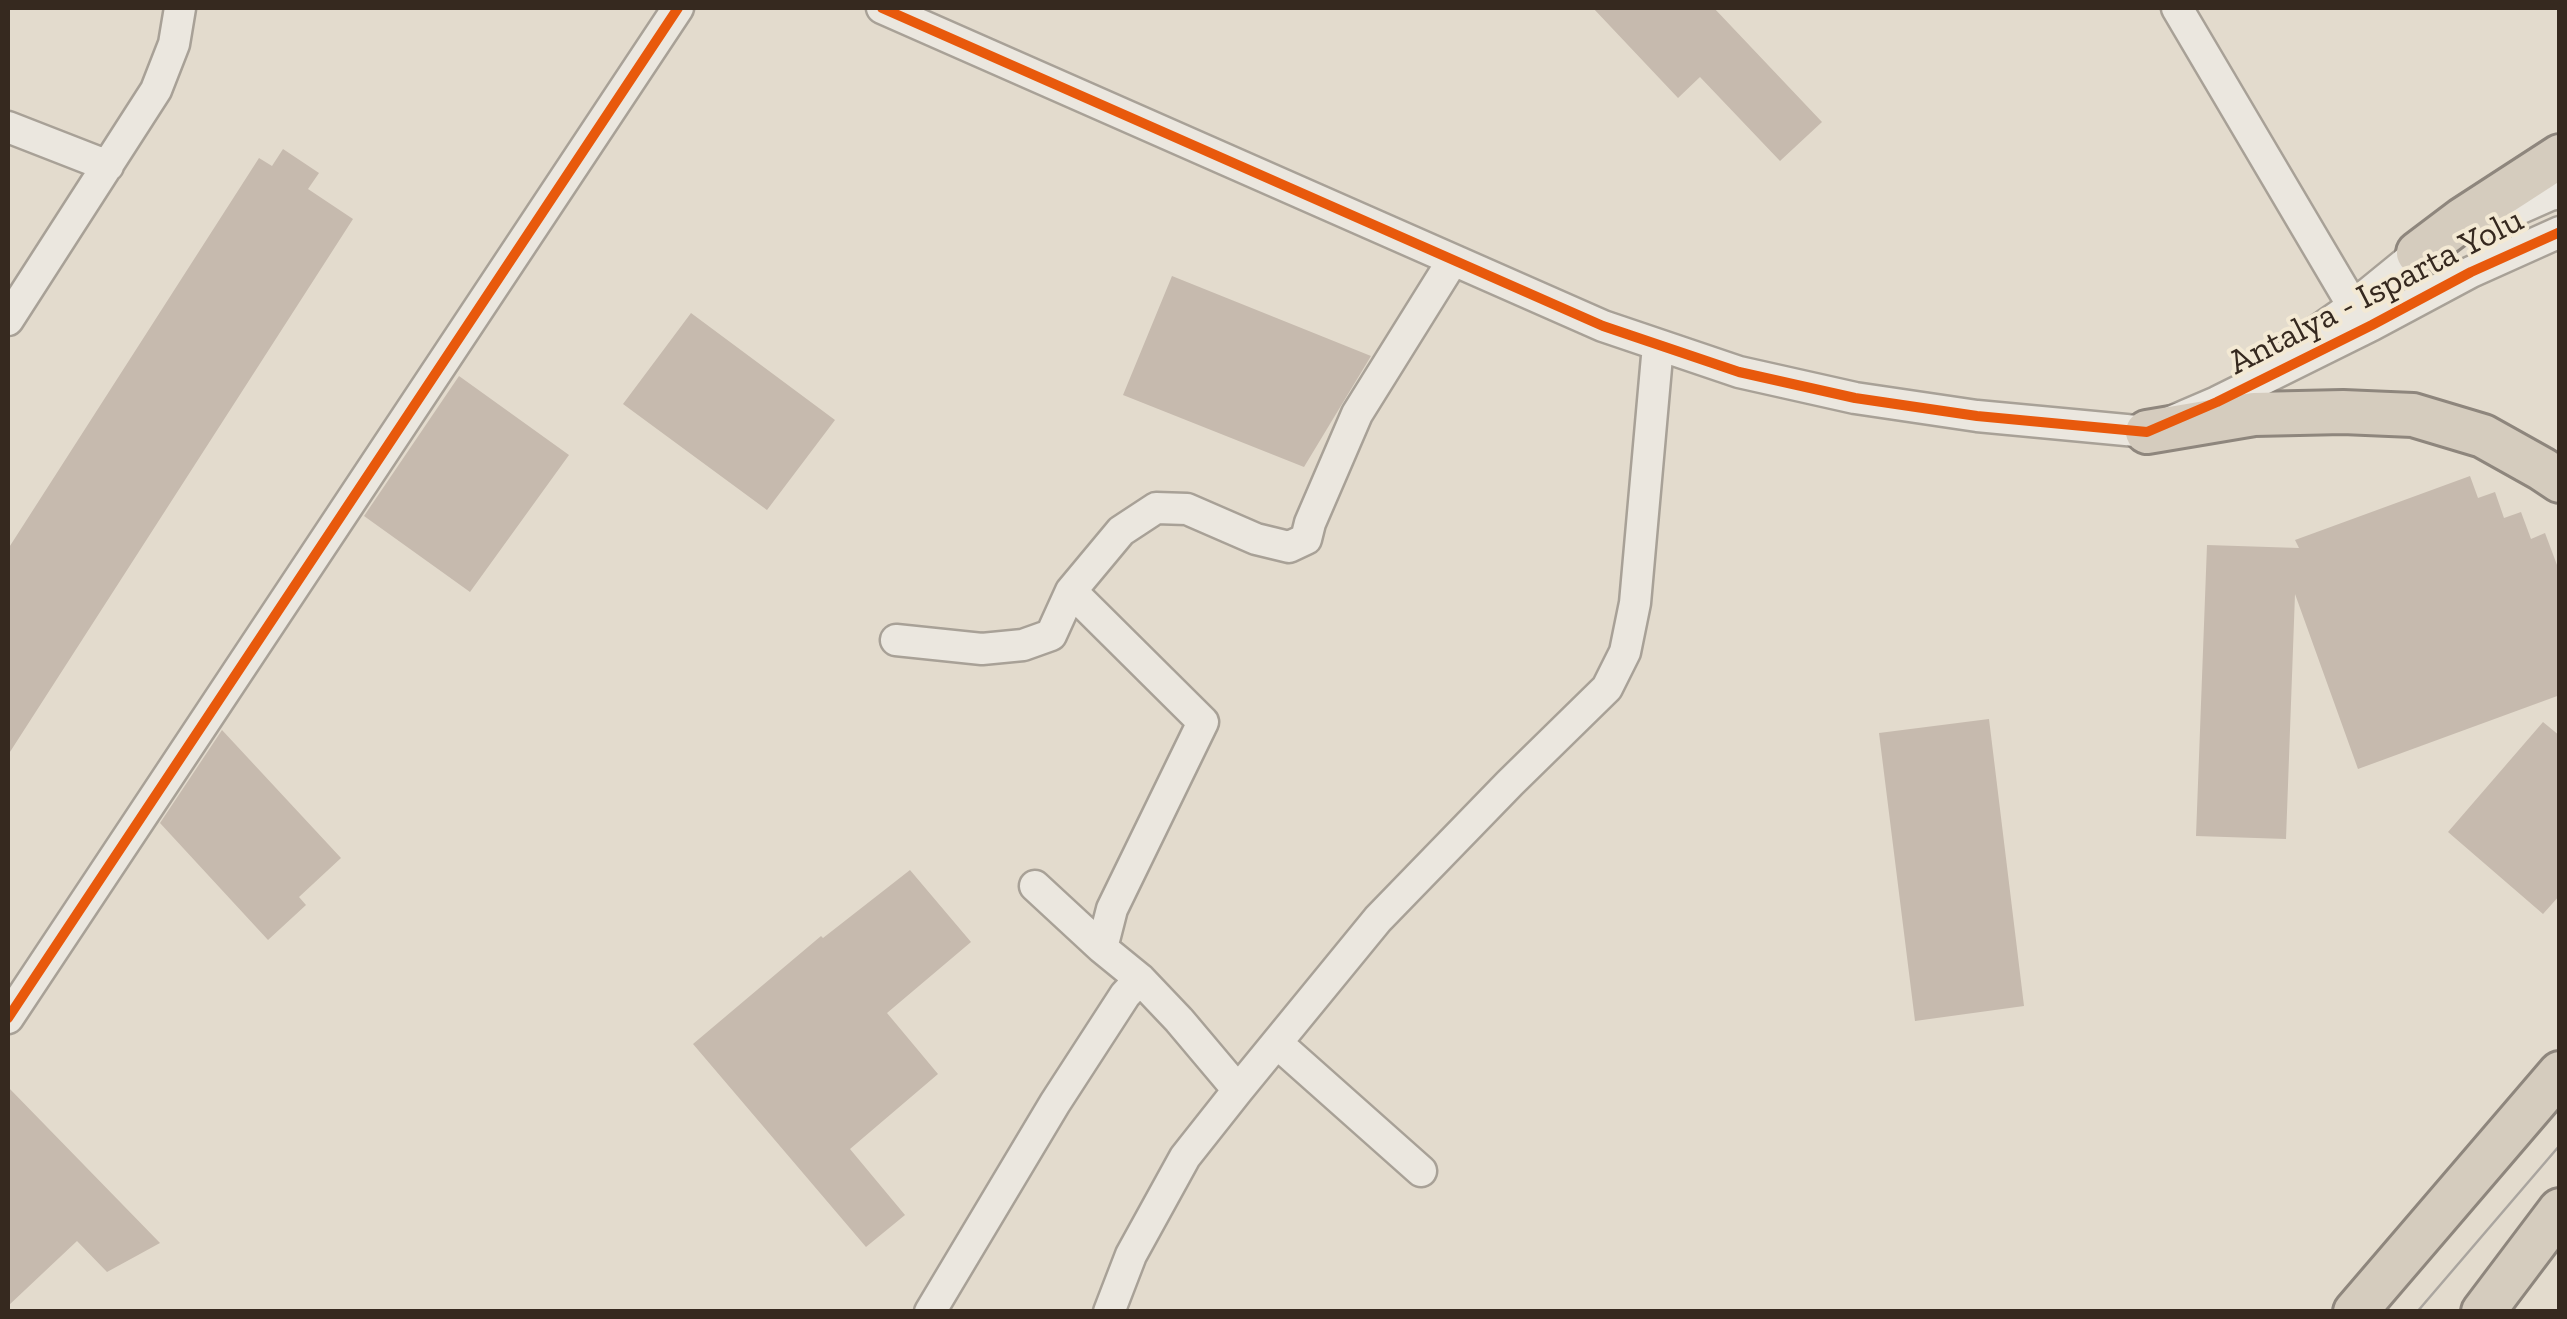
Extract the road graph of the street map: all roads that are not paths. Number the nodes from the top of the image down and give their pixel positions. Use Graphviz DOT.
graph roads {
  1 [pos="180,8"];
  2 [pos="678,8"];
  3 [pos="882,8"];
  4 [pos="2177,8"];
  5 [pos="8,126"];
  6 [pos="2560,156"];
  7 [pos="108,166"];
  8 [pos="2560,193"];
  9 [pos="2560,232"];
  10 [pos="2418,253"];
  11 [pos="1453,260"];
  12 [pos="2353,306"];
  13 [pos="8,320"];
  14 [pos="1658,345"];
  15 [pos="2218,402"];
  16 [pos="2147,432"];
  17 [pos="2560,482"];
  18 [pos="1070,591"];
  19 [pos="896,640"];
  20 [pos="1035,886"];
  21 [pos="1102,948"];
  22 [pos="1140,979"];
  23 [pos="8,1018"];
  24 [pos="1277,1044"];
  25 [pos="2560,1064"];
  26 [pos="2560,1073"];
  27 [pos="1238,1090"];
  28 [pos="2533,1106"];
  29 [pos="1421,1171"];
  30 [pos="2560,1210"];
  31 [pos="2560,1233"];
  32 [pos="2486,1308"];
  33 [pos="930,1312"];
  34 [pos="1109,1312"];
  35 [pos="2355,1312"];
  1 -- 7 [label="street"];
  2 -- 23 [label="street"];
  3 -- 11 [label="street"];
  4 -- 12 [label="street"];
  5 -- 7 [label="street"];
  6 -- 10 [label="highway"];
  7 -- 13 [label="street"];
  8 -- 10 [label="street, Antalya - Isparta Yolu"];
  9 -- 15 [label="street, Antalya - Isparta Yolu"];
  10 -- 12 [label="street, Antalya - Isparta Yolu"];
  11 -- 14 [label="street"];
  11 -- 18 [label="street"];
  12 -- 15 [label="street, Antalya - Isparta Yolu"];
  14 -- 16 [label="street"];
  14 -- 24 [label="street"];
  15 -- 16 [label="street"];
  16 -- 17 [label="highway"];
  18 -- 19 [label="street"];
  18 -- 21 [label="street"];
  20 -- 21 [label="street"];
  21 -- 22 [label="street"];
  22 -- 27 [label="street"];
  22 -- 33 [label="street"];
  24 -- 27 [label="street"];
  24 -- 29 [label="street"];
  25 -- 28 [label="highway"];
  26 -- 28 [label="highway"];
  27 -- 34 [label="street"];
  28 -- 35 [label="highway"];
  30 -- 32 [label="highway"];
  31 -- 32 [label="highway"];
}
